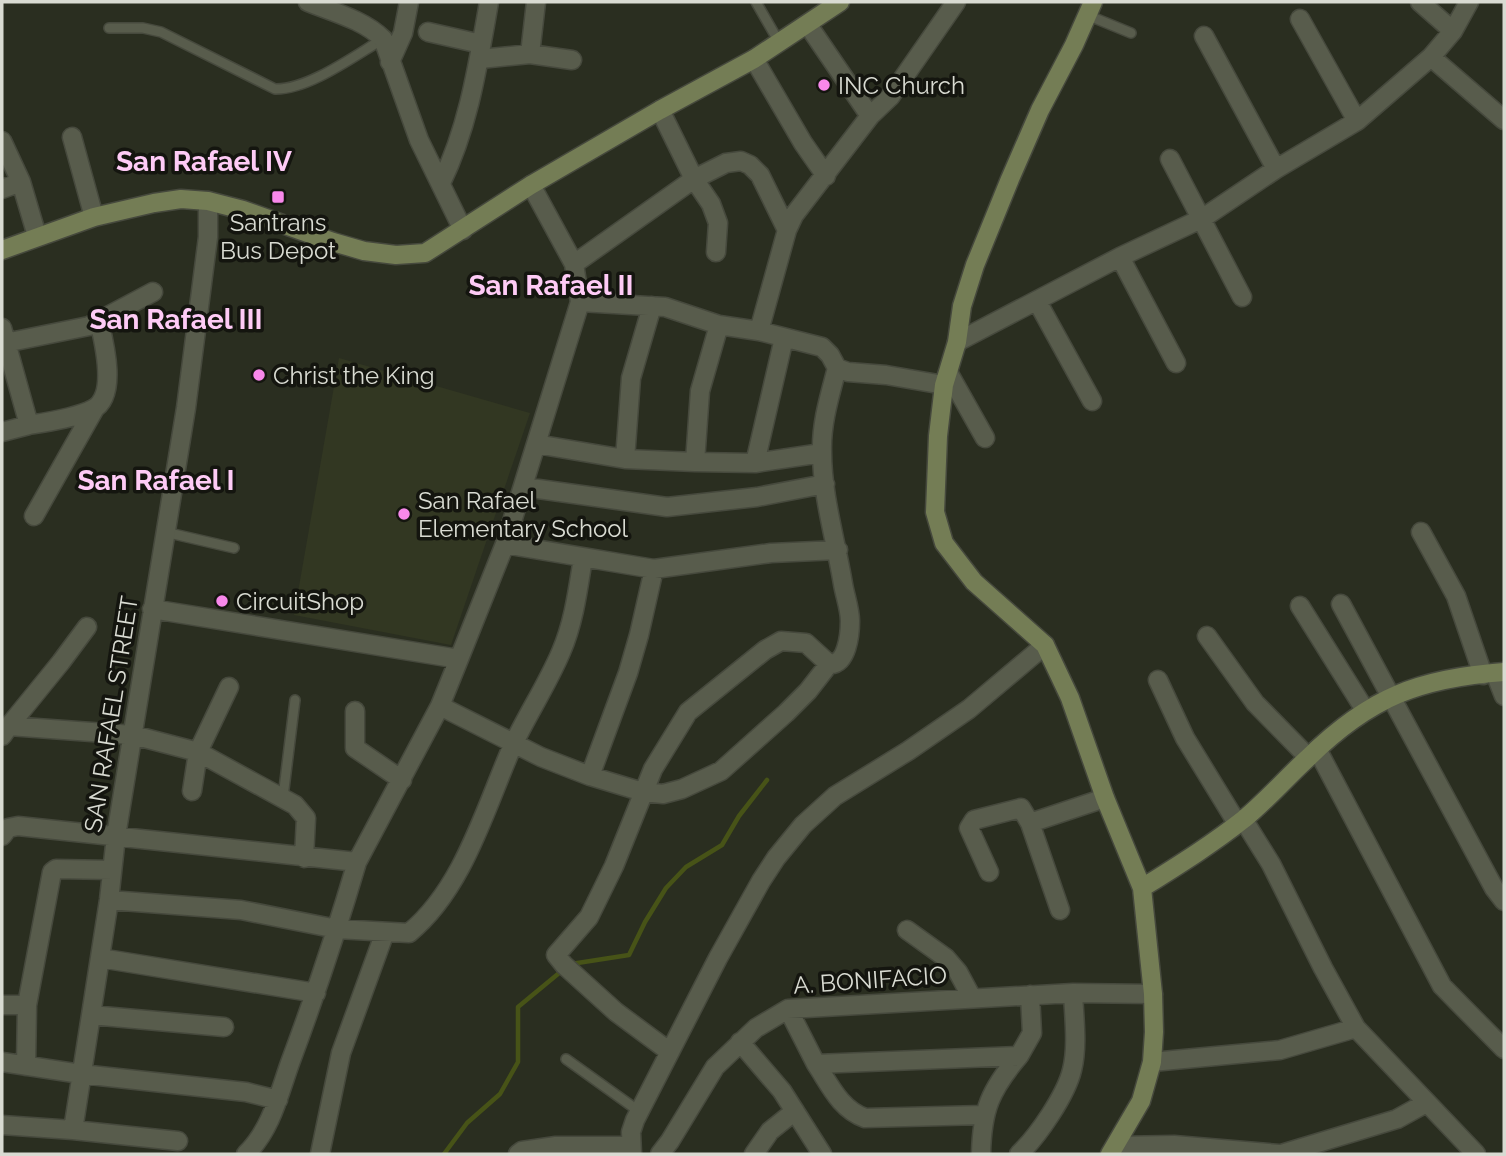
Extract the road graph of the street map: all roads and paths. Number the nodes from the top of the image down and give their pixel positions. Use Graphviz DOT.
graph roads {
  1 [pos="308,2"];
  2 [pos="409,2"];
  3 [pos="489,2"];
  4 [pos="537,2"];
  5 [pos="756,2"];
  6 [pos="840,2"];
  7 [pos="956,2"];
  8 [pos="1420,2"];
  9 [pos="1469,2"];
  10 [pos="1090,8"];
  11 [pos="1300,19"];
  12 [pos="808,25"];
  13 [pos="109,28"];
  14 [pos="1453,31"];
  15 [pos="428,32"];
  16 [pos="1131,33"];
  17 [pos="1204,36"];
  18 [pos="383,39"];
  19 [pos="779,42"];
  20 [pos="481,52"];
  21 [pos="530,54"];
  22 [pos="1431,57"];
  23 [pos="754,59"];
  24 [pos="572,60"];
  25 [pos="390,62"];
  26 [pos="660,110"];
  27 [pos="870,116"];
  28 [pos="1504,120"];
  29 [pos="1357,121"];
  30 [pos="72,136"];
  31 [pos="2,141"];
  32 [pos="1170,159"];
  33 [pos="1276,169"];
  34 [pos="826,176"];
  35 [pos="694,179"];
  36 [pos="21,182"];
  37 [pos="441,183"];
  38 [pos="531,185"];
  39 [pos="2,189"];
  40 [pos="208,201"];
  41 [pos="93,217"];
  42 [pos="1203,218"];
  43 [pos="463,230"];
  44 [pos="787,230"];
  45 [pos="37,236"];
  46 [pos="2,250"];
  47 [pos="716,252"];
  48 [pos="1120,257"];
  49 [pos="574,264"];
  50 [pos="153,292"];
  51 [pos="1242,297"];
  52 [pos="1037,301"];
  53 [pos="580,302"];
  54 [pos="652,306"];
  55 [pos="99,321"];
  56 [pos="719,325"];
  57 [pos="759,331"];
  58 [pos="3,335"];
  59 [pos="784,338"];
  60 [pos="957,342"];
  61 [pos="1176,363"];
  62 [pos="837,368"];
  63 [pos="947,380"];
  64 [pos="1092,401"];
  65 [pos="95,408"];
  66 [pos="29,425"];
  67 [pos="2,432"];
  68 [pos="985,438"];
  69 [pos="536,444"];
  70 [pos="822,453"];
  71 [pos="625,459"];
  72 [pos="695,462"];
  73 [pos="755,463"];
  74 [pos="825,484"];
  75 [pos="524,487"];
  76 [pos="34,516"];
  77 [pos="165,532"];
  78 [pos="1421,532"];
  79 [pos="505,544"];
  80 [pos="234,548"];
  81 [pos="838,550"];
  82 [pos="583,558"];
  83 [pos="654,569"];
  84 [pos="1341,604"];
  85 [pos="1300,606"];
  86 [pos="152,609"];
  87 [pos="87,627"];
  88 [pos="1207,636"];
  89 [pos="1045,645"];
  90 [pos="459,659"];
  91 [pos="829,664"];
  92 [pos="1494,673"];
  93 [pos="1158,680"];
  94 [pos="229,687"];
  95 [pos="1504,696"];
  96 [pos="1390,697"];
  97 [pos="295,700"];
  98 [pos="440,706"];
  99 [pos="1365,709"];
  100 [pos="355,711"];
  101 [pos="5,731"];
  102 [pos="133,735"];
  103 [pos="514,744"];
  104 [pos="198,752"];
  105 [pos="1313,753"];
  106 [pos="590,776"];
  107 [pos="402,780"];
  108 [pos="192,791"];
  109 [pos="643,792"];
  110 [pos="283,797"];
  111 [pos="1105,798"];
  112 [pos="1240,821"];
  113 [pos="1030,822"];
  114 [pos="2,836"];
  115 [pos="116,836"];
  116 [pos="304,858"];
  117 [pos="357,862"];
  118 [pos="112,870"];
  119 [pos="989,872"];
  120 [pos="1142,888"];
  121 [pos="109,900"];
  122 [pos="1504,901"];
  123 [pos="1060,910"];
  124 [pos="337,929"];
  125 [pos="907,930"];
  126 [pos="385,932"];
  127 [pos="100,958"];
  128 [pos="316,993"];
  129 [pos="1073,993"];
  130 [pos="1030,995"];
  131 [pos="1153,995"];
  132 [pos="972,998"];
  133 [pos="2,1005"];
  134 [pos="27,1005"];
  135 [pos="788,1009"];
  136 [pos="91,1015"];
  137 [pos="224,1027"];
  138 [pos="1356,1028"];
  139 [pos="740,1042"];
  140 [pos="1504,1049"];
  141 [pos="670,1052"];
  142 [pos="1019,1056"];
  143 [pos="566,1059"];
  144 [pos="2,1062"];
  145 [pos="1152,1062"];
  146 [pos="816,1063"];
  147 [pos="26,1066"];
  148 [pos="81,1074"];
  149 [pos="278,1100"];
  150 [pos="1426,1104"];
  151 [pos="795,1111"];
  152 [pos="640,1112"];
  153 [pos="984,1115"];
  154 [pos="2,1125"];
  155 [pos="72,1130"];
  156 [pos="178,1141"];
  157 [pos="631,1150"];
  158 [pos="1113,1150"];
  159 [pos="582,1151"];
  160 [pos="246,1154"];
  161 [pos="320,1154"];
  162 [pos="518,1154"];
  163 [pos="660,1154"];
  164 [pos="754,1154"];
  165 [pos="822,1154"];
  166 [pos="981,1154"];
  167 [pos="1019,1154"];
  168 [pos="1280,1154"];
  169 [pos="1476,1154"];
  1 -- 18 [label="street"];
  2 -- 25 [label="street"];
  3 -- 20 [label="street"];
  4 -- 21 [label="street"];
  5 -- 19 [label="lane"];
  6 -- 12 [label="street"];
  7 -- 27 [label="street"];
  8 -- 14 [label="street"];
  9 -- 14 [label="street"];
  10 -- 16 [label="lane"];
  10 -- 60 [label="street"];
  11 -- 29 [label="street"];
  12 -- 19 [label="street"];
  12 -- 27 [label="street"];
  13 -- 18 [label="lane"];
  14 -- 22 [label="street"];
  15 -- 20 [label="street"];
  17 -- 33 [label="street"];
  18 -- 25 [label="street"];
  19 -- 23 [label="street"];
  20 -- 21 [label="street"];
  20 -- 37 [label="street"];
  21 -- 24 [label="street"];
  22 -- 28 [label="street"];
  22 -- 29 [label="street"];
  23 -- 26 [label="street"];
  23 -- 34 [label="street"];
  25 -- 37 [label="street"];
  26 -- 35 [label="street"];
  26 -- 38 [label="street"];
  27 -- 34 [label="street"];
  29 -- 33 [label="street"];
  30 -- 41 [label="street"];
  31 -- 36 [label="street"];
  32 -- 42 [label="street"];
  33 -- 42 [label="street"];
  34 -- 44 [label="street"];
  35 -- 44 [label="street"];
  35 -- 47 [label="street"];
  35 -- 49 [label="street"];
  36 -- 39 [label="street"];
  36 -- 45 [label="street"];
  37 -- 43 [label="street"];
  38 -- 43 [label="street"];
  38 -- 49 [label="street"];
  40 -- 41 [label="street"];
  40 -- 43 [label="street"];
  40 -- 77 [label="street, SAN RAFAEL STREET"];
  41 -- 45 [label="street"];
  42 -- 48 [label="street"];
  42 -- 51 [label="street"];
  44 -- 57 [label="street"];
  45 -- 46 [label="street"];
  48 -- 52 [label="street"];
  48 -- 61 [label="street"];
  49 -- 53 [label="street"];
  50 -- 55 [label="street"];
  52 -- 60 [label="street"];
  52 -- 64 [label="street"];
  53 -- 54 [label="street"];
  53 -- 69 [label="street"];
  54 -- 56 [label="street"];
  54 -- 71 [label="street"];
  55 -- 58 [label="street"];
  55 -- 65 [label="street"];
  56 -- 57 [label="street"];
  56 -- 72 [label="street"];
  57 -- 59 [label="street"];
  58 -- 66 [label="street"];
  59 -- 62 [label="street"];
  59 -- 73 [label="street"];
  60 -- 63 [label="street"];
  62 -- 63 [label="street"];
  62 -- 70 [label="street"];
  63 -- 68 [label="street"];
  63 -- 89 [label="street"];
  65 -- 66 [label="street"];
  65 -- 76 [label="street"];
  66 -- 67 [label="street"];
  69 -- 71 [label="street"];
  69 -- 75 [label="street"];
  70 -- 73 [label="street"];
  70 -- 74 [label="street"];
  71 -- 72 [label="street"];
  72 -- 73 [label="street"];
  74 -- 75 [label="street"];
  74 -- 81 [label="street"];
  75 -- 79 [label="street"];
  77 -- 80 [label="lane"];
  77 -- 86 [label="street, SAN RAFAEL STREET"];
  78 -- 92 [label="street"];
  79 -- 82 [label="street"];
  79 -- 90 [label="street"];
  81 -- 83 [label="street"];
  81 -- 91 [label="street"];
  82 -- 83 [label="street"];
  82 -- 103 [label="street"];
  83 -- 106 [label="street"];
  84 -- 96 [label="street"];
  85 -- 99 [label="street"];
  86 -- 90 [label="street"];
  86 -- 102 [label="street, SAN RAFAEL STREET"];
  87 -- 101 [label="street"];
  88 -- 105 [label="street"];
  89 -- 111 [label="street"];
  89 -- 141 [label="street"];
  90 -- 98 [label="street"];
  91 -- 109 [label="street"];
  91 -- 109 [label="street"];
  92 -- 95 [label="street"];
  92 -- 96 [label="street"];
  93 -- 112 [label="street"];
  94 -- 104 [label="street"];
  96 -- 99 [label="street"];
  96 -- 122 [label="street"];
  97 -- 110 [label="lane"];
  98 -- 103 [label="street"];
  98 -- 107 [label="street"];
  99 -- 105 [label="street"];
  100 -- 107 [label="street"];
  101 -- 102 [label="street"];
  102 -- 104 [label="street"];
  102 -- 115 [label="street, SAN RAFAEL STREET"];
  103 -- 106 [label="street"];
  103 -- 126 [label="street"];
  104 -- 108 [label="street"];
  104 -- 110 [label="street"];
  105 -- 112 [label="street"];
  105 -- 140 [label="street"];
  106 -- 109 [label="street"];
  107 -- 117 [label="street"];
  109 -- 141 [label="street"];
  110 -- 116 [label="street"];
  111 -- 113 [label="street"];
  111 -- 120 [label="street"];
  112 -- 120 [label="street"];
  112 -- 138 [label="street"];
  113 -- 119 [label="street"];
  113 -- 123 [label="street"];
  114 -- 115 [label="street"];
  115 -- 116 [label="street"];
  115 -- 118 [label="street, SAN RAFAEL STREET"];
  116 -- 117 [label="street"];
  117 -- 124 [label="street"];
  118 -- 121 [label="street, SAN RAFAEL STREET"];
  118 -- 134 [label="street"];
  120 -- 131 [label="street"];
  121 -- 124 [label="street"];
  121 -- 127 [label="street, SAN RAFAEL STREET"];
  124 -- 126 [label="street"];
  124 -- 128 [label="street"];
  125 -- 132 [label="street"];
  126 -- 161 [label="street"];
  127 -- 128 [label="street"];
  127 -- 136 [label="street, SAN RAFAEL STREET"];
  128 -- 149 [label="street"];
  129 -- 130 [label="street, A. BONIFACIO"];
  129 -- 131 [label="street, A. BONIFACIO"];
  129 -- 167 [label="street"];
  130 -- 132 [label="street, A. BONIFACIO"];
  130 -- 142 [label="street"];
  131 -- 145 [label="street"];
  132 -- 135 [label="street, A. BONIFACIO"];
  133 -- 134 [label="street"];
  134 -- 147 [label="street"];
  135 -- 139 [label="street, A. BONIFACIO"];
  135 -- 146 [label="street"];
  136 -- 137 [label="street"];
  136 -- 148 [label="street, SAN RAFAEL STREET"];
  138 -- 145 [label="street"];
  138 -- 150 [label="street"];
  139 -- 151 [label="street"];
  139 -- 163 [label="street, A. BONIFACIO"];
  141 -- 152 [label="street"];
  142 -- 146 [label="street"];
  142 -- 153 [label="street"];
  143 -- 152 [label="lane"];
  144 -- 147 [label="street"];
  145 -- 158 [label="street"];
  146 -- 153 [label="street"];
  147 -- 148 [label="street"];
  148 -- 149 [label="street"];
  148 -- 155 [label="street, SAN RAFAEL STREET"];
  149 -- 160 [label="street"];
  150 -- 168 [label="street"];
  150 -- 169 [label="street"];
  151 -- 164 [label="street"];
  151 -- 165 [label="street"];
  152 -- 157 [label="street"];
  153 -- 166 [label="street"];
  154 -- 155 [label="street"];
  155 -- 156 [label="street"];
  157 -- 159 [label="street"];
  158 -- 168 [label="street"];
  159 -- 162 [label="street"];
}
